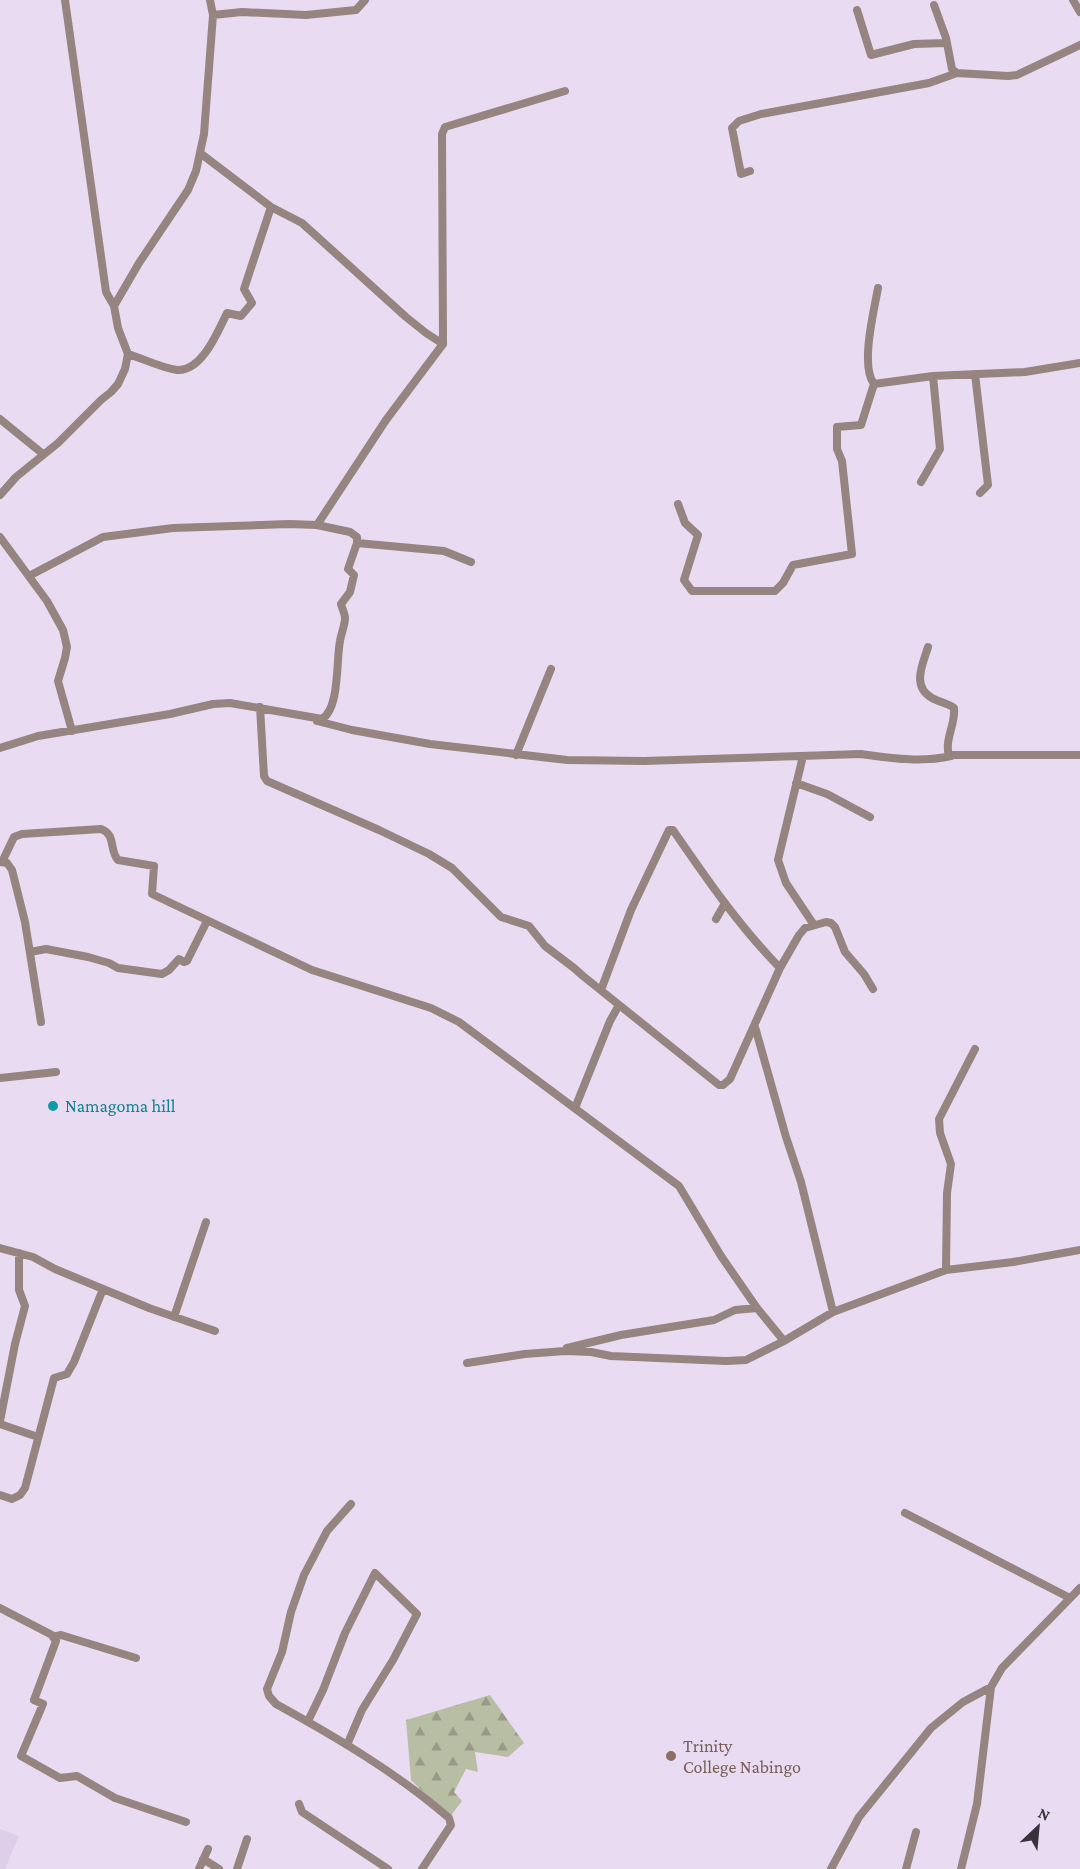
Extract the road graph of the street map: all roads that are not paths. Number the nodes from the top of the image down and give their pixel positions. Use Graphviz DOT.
graph roads {
  1 [pos="65,0"];
  2 [pos="210,0"];
  3 [pos="365,0"];
  4 [pos="1073,0"];
  5 [pos="934,5"];
  6 [pos="857,10"];
  7 [pos="1080,12"];
  8 [pos="213,15"];
  9 [pos="946,43"];
  10 [pos="1080,45"];
  11 [pos="957,73"];
  12 [pos="565,91"];
  13 [pos="200,153"];
  14 [pos="750,171"];
  15 [pos="271,207"];
  16 [pos="878,288"];
  17 [pos="114,306"];
  18 [pos="443,344"];
  19 [pos="128,354"];
  20 [pos="1080,363"];
  21 [pos="975,374"];
  22 [pos="933,376"];
  23 [pos="874,384"];
  24 [pos="0,419"];
  25 [pos="43,454"];
  26 [pos="921,482"];
  27 [pos="980,493"];
  28 [pos="0,495"];
  29 [pos="678,504"];
  30 [pos="317,525"];
  31 [pos="0,537"];
  32 [pos="357,543"];
  33 [pos="471,562"];
  34 [pos="29,576"];
  35 [pos="928,647"];
  36 [pos="551,669"];
  37 [pos="260,707"];
  38 [pos="288,713"];
  39 [pos="72,731"];
  40 [pos="0,748"];
  41 [pos="1080,754"];
  42 [pos="516,755"];
  43 [pos="803,756"];
  44 [pos="951,756"];
  45 [pos="796,783"];
  46 [pos="870,817"];
  47 [pos="1,862"];
  48 [pos="724,905"];
  49 [pos="716,919"];
  50 [pos="207,921"];
  51 [pos="814,925"];
  52 [pos="30,952"];
  53 [pos="780,968"];
  54 [pos="873,989"];
  55 [pos="601,990"];
  56 [pos="619,1005"];
  57 [pos="41,1022"];
  58 [pos="755,1027"];
  59 [pos="975,1049"];
  60 [pos="56,1072"];
  61 [pos="0,1078"];
  62 [pos="575,1108"];
  63 [pos="206,1222"];
  64 [pos="0,1248"];
  65 [pos="1080,1250"];
  66 [pos="19,1253"];
  67 [pos="946,1270"];
  68 [pos="103,1289"];
  69 [pos="757,1308"];
  70 [pos="833,1312"];
  71 [pos="174,1317"];
  72 [pos="215,1330"];
  73 [pos="784,1341"];
  74 [pos="549,1352"];
  75 [pos="467,1363"];
  76 [pos="0,1423"];
  77 [pos="38,1437"];
  78 [pos="0,1495"];
  79 [pos="351,1504"];
  80 [pos="905,1513"];
  81 [pos="1080,1588"];
  82 [pos="1070,1598"];
  83 [pos="0,1608"];
  84 [pos="53,1637"];
  85 [pos="136,1658"];
  86 [pos="991,1687"];
  87 [pos="308,1721"];
  88 [pos="347,1745"];
  89 [pos="299,1804"];
  90 [pos="186,1822"];
  91 [pos="916,1832"];
  92 [pos="247,1839"];
  93 [pos="208,1849"];
  94 [pos="203,1859"];
  95 [pos="199,1869"];
  96 [pos="219,1869"];
  97 [pos="237,1869"];
  98 [pos="388,1869"];
  99 [pos="422,1869"];
  100 [pos="831,1869"];
  101 [pos="906,1869"];
  102 [pos="961,1869"];
  1 -- 17 [label="street"];
  2 -- 8 [label="street"];
  3 -- 8 [label="street"];
  4 -- 7 [label="street"];
  5 -- 9 [label="street"];
  6 -- 9 [label="street"];
  8 -- 13 [label="street"];
  9 -- 11 [label="street"];
  10 -- 11 [label="street"];
  11 -- 14 [label="street"];
  12 -- 18 [label="street"];
  13 -- 15 [label="street"];
  13 -- 17 [label="street"];
  15 -- 18 [label="street"];
  15 -- 19 [label="street"];
  16 -- 23 [label="street"];
  17 -- 19 [label="street"];
  18 -- 30 [label="street"];
  19 -- 25 [label="street"];
  20 -- 21 [label="street"];
  21 -- 22 [label="street"];
  21 -- 27 [label="street"];
  22 -- 23 [label="street"];
  22 -- 26 [label="street"];
  23 -- 29 [label="street"];
  24 -- 25 [label="street"];
  25 -- 28 [label="street"];
  30 -- 32 [label="street"];
  30 -- 34 [label="street"];
  31 -- 34 [label="street"];
  32 -- 33 [label="street"];
  32 -- 38 [label="street"];
  34 -- 39 [label="street"];
  35 -- 44 [label="street"];
  36 -- 42 [label="street"];
  37 -- 38 [label="street"];
  37 -- 39 [label="street"];
  37 -- 55 [label="street"];
  38 -- 42 [label="street"];
  39 -- 40 [label="street"];
  41 -- 44 [label="street"];
  42 -- 43 [label="street"];
  43 -- 44 [label="street"];
  43 -- 45 [label="street"];
  45 -- 46 [label="street"];
  45 -- 51 [label="street"];
  47 -- 50 [label="street"];
  47 -- 52 [label="street"];
  48 -- 49 [label="street"];
  48 -- 53 [label="street"];
  48 -- 55 [label="street"];
  50 -- 52 [label="street"];
  50 -- 62 [label="street"];
  51 -- 53 [label="street"];
  51 -- 54 [label="street"];
  52 -- 57 [label="street"];
  53 -- 58 [label="street"];
  55 -- 56 [label="street"];
  56 -- 58 [label="street"];
  56 -- 62 [label="street"];
  58 -- 70 [label="street"];
  59 -- 67 [label="street"];
  60 -- 61 [label="street"];
  62 -- 69 [label="street"];
  63 -- 71 [label="street"];
  64 -- 66 [label="street"];
  65 -- 67 [label="street"];
  66 -- 68 [label="street"];
  66 -- 76 [label="street"];
  67 -- 70 [label="street"];
  68 -- 71 [label="street"];
  68 -- 77 [label="street"];
  69 -- 73 [label="street"];
  69 -- 74 [label="street"];
  70 -- 73 [label="street"];
  71 -- 72 [label="street"];
  73 -- 74 [label="street"];
  74 -- 75 [label="street"];
  76 -- 77 [label="street"];
  77 -- 78 [label="street"];
  79 -- 87 [label="street"];
  80 -- 82 [label="street"];
  81 -- 82 [label="street"];
  82 -- 86 [label="street"];
  83 -- 84 [label="street"];
  84 -- 85 [label="street"];
  84 -- 90 [label="street"];
  86 -- 100 [label="street"];
  86 -- 102 [label="street"];
  87 -- 88 [label="street"];
  87 -- 88 [label="street"];
  88 -- 99 [label="street"];
  89 -- 98 [label="street"];
  91 -- 101 [label="street"];
  92 -- 97 [label="street"];
  93 -- 94 [label="street"];
  94 -- 95 [label="street"];
  94 -- 96 [label="street"];
}
